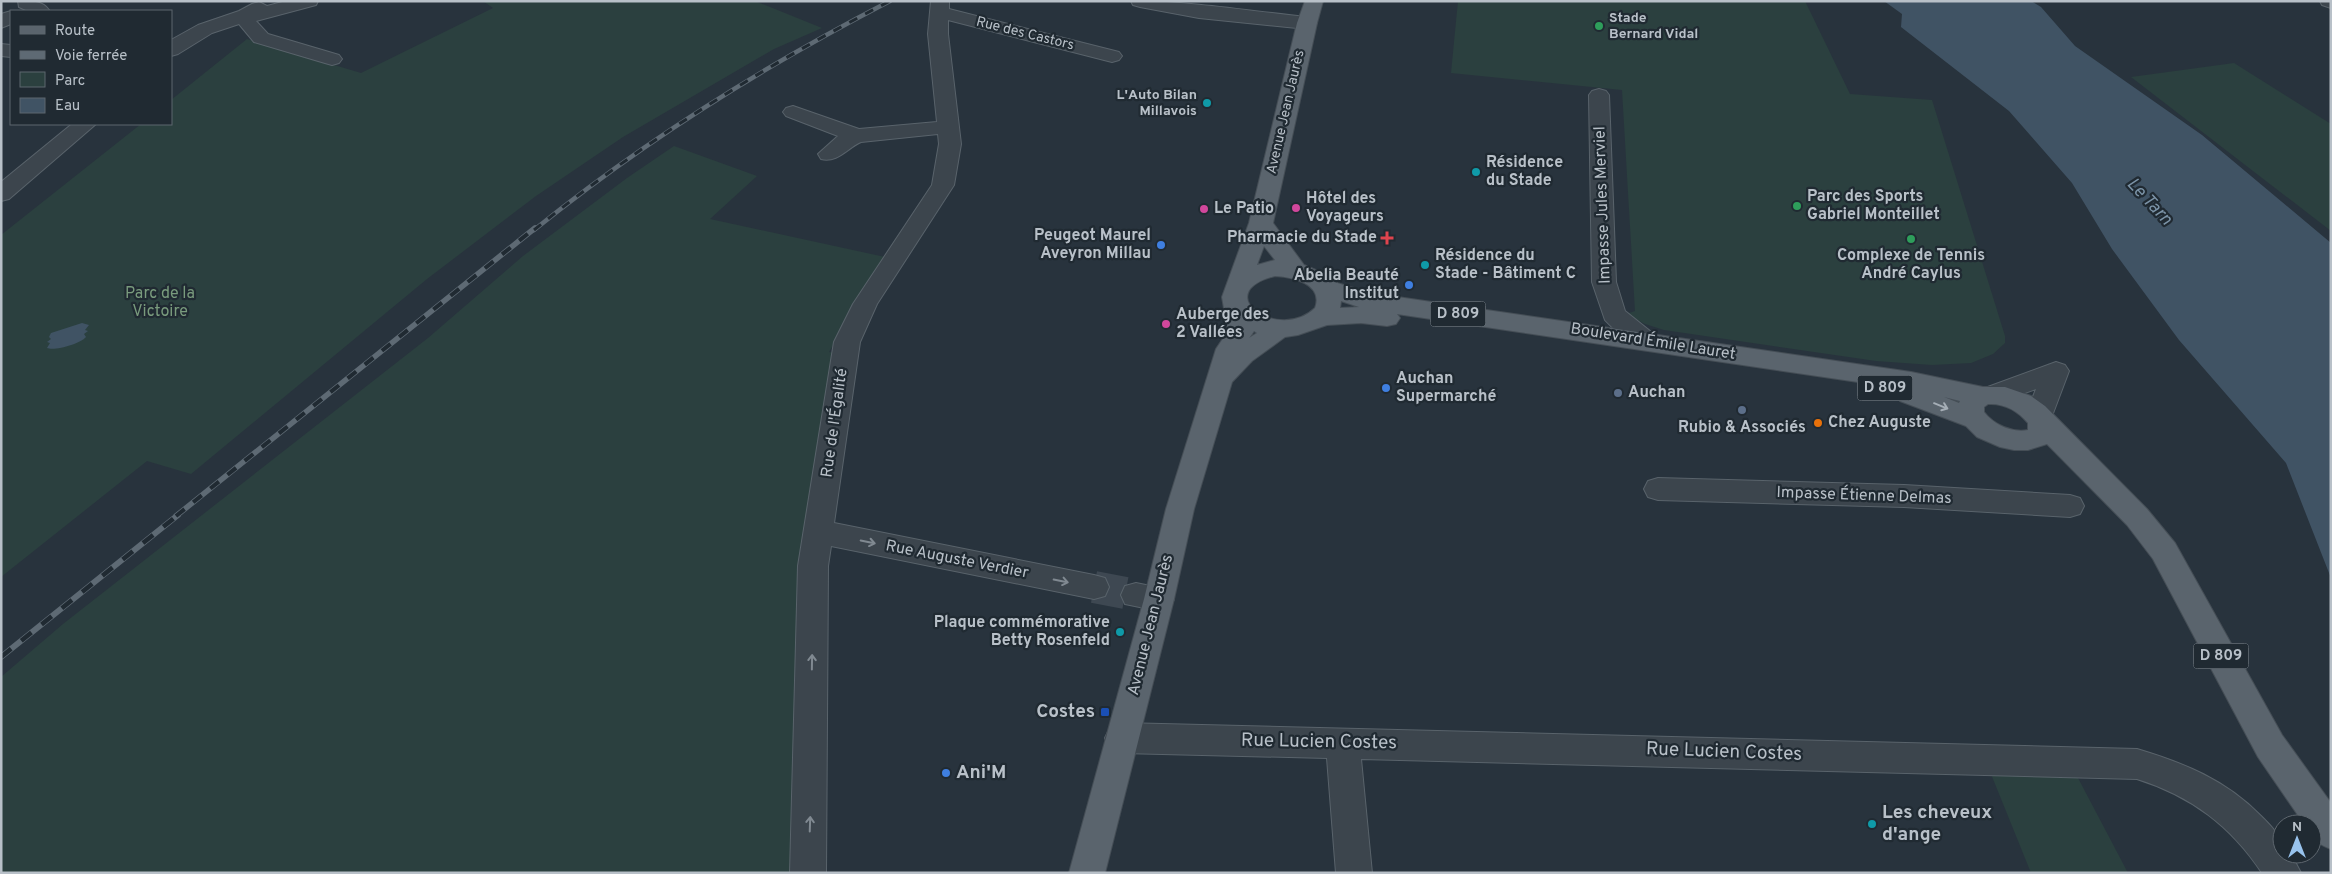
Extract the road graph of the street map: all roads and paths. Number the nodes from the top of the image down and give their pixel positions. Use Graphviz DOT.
graph roads {
  1 [pos="269,1"];
  2 [pos="309,1"];
  3 [pos="1140,1"];
  4 [pos="1314,1"];
  5 [pos="939,7"];
  6 [pos="1201,7"];
  7 [pos="244,18"];
  8 [pos="1306,23"];
  9 [pos="172,49"];
  10 [pos="1112,56"];
  11 [pos="332,59"];
  12 [pos="1599,95"];
  13 [pos="793,112"];
  14 [pos="84,125"];
  15 [pos="948,127"];
  16 [pos="856,136"];
  17 [pos="829,154"];
  18 [pos="7,185"];
  19 [pos="1261,223"];
  20 [pos="1295,270"];
  21 [pos="1241,280"];
  22 [pos="1325,288"];
  23 [pos="1236,306"];
  24 [pos="1614,314"];
  25 [pos="1321,317"];
  26 [pos="1278,329"];
  27 [pos="1592,333"];
  28 [pos="1646,341"];
  29 [pos="1221,378"];
  30 [pos="1984,403"];
  31 [pos="2036,427"];
  32 [pos="1658,489"];
  33 [pos="2070,506"];
  34 [pos="820,532"];
  35 [pos="1094,587"];
  36 [pos="1122,738"];
  37 [pos="1342,743"];
  38 [pos="2331,834"];
  39 [pos="808,873"];
  40 [pos="1087,873"];
  41 [pos="1354,873"];
  42 [pos="2283,873"];
  1 -- 7 [label="street"];
  2 -- 7 [label="street"];
  3 -- 6 [label="street"];
  4 -- 8 [label="main road, Avenue Jean Jaurès"];
  5 -- 10 [label="street, Rue des Castors"];
  5 -- 15 [label="street, Rue de l'Égalité"];
  6 -- 8 [label="street"];
  7 -- 9 [label="street"];
  7 -- 11 [label="street"];
  8 -- 19 [label="main road, Avenue Jean Jaurès"];
  12 -- 24 [label="street, Impasse Jules Merviel"];
  13 -- 16 [label="street"];
  14 -- 18 [label="street"];
  15 -- 16 [label="street"];
  15 -- 34 [label="street, Rue de l'Égalité"];
  16 -- 17 [label="street"];
  19 -- 20 [label="main road"];
  19 -- 21 [label="main road, Avenue Jean Jaurès"];
  20 -- 21 [label="main road"];
  20 -- 22 [label="main road"];
  21 -- 23 [label="main road"];
  22 -- 25 [label="main road"];
  22 -- 27 [label="main road, Boulevard Émile Lauret / D 809"];
  23 -- 26 [label="main road"];
  23 -- 29 [label="main road, Avenue Jean Jaurès"];
  24 -- 27 [label="street"];
  24 -- 28 [label="street, Impasse Jules Merviel"];
  25 -- 26 [label="main road"];
  25 -- 30 [label="main road, Boulevard Émile Lauret / D 809, one-way"];
  26 -- 29 [label="main road, Avenue Jean Jaurès"];
  27 -- 28 [label="main road, Boulevard Émile Lauret / D 809"];
  28 -- 30 [label="main road, Boulevard Émile Lauret / D 809"];
  29 -- 36 [label="main road, Avenue Jean Jaurès"];
  30 -- 31 [label="main road, D 809"];
  30 -- 31 [label="main road, D 809"];
  30 -- 31 [label="street"];
  31 -- 38 [label="main road, D 809"];
  32 -- 33 [label="street, Impasse Étienne Delmas"];
  34 -- 35 [label="street, Rue Auguste Verdier, one-way"];
  39 -- 34 [label="street, Rue de l'Égalité, one-way"];
  36 -- 37 [label="street, Rue Lucien Costes"];
  36 -- 40 [label="main road, Avenue Jean Jaurès"];
  37 -- 41 [label="street"];
  37 -- 42 [label="street, Rue Lucien Costes"];
}
